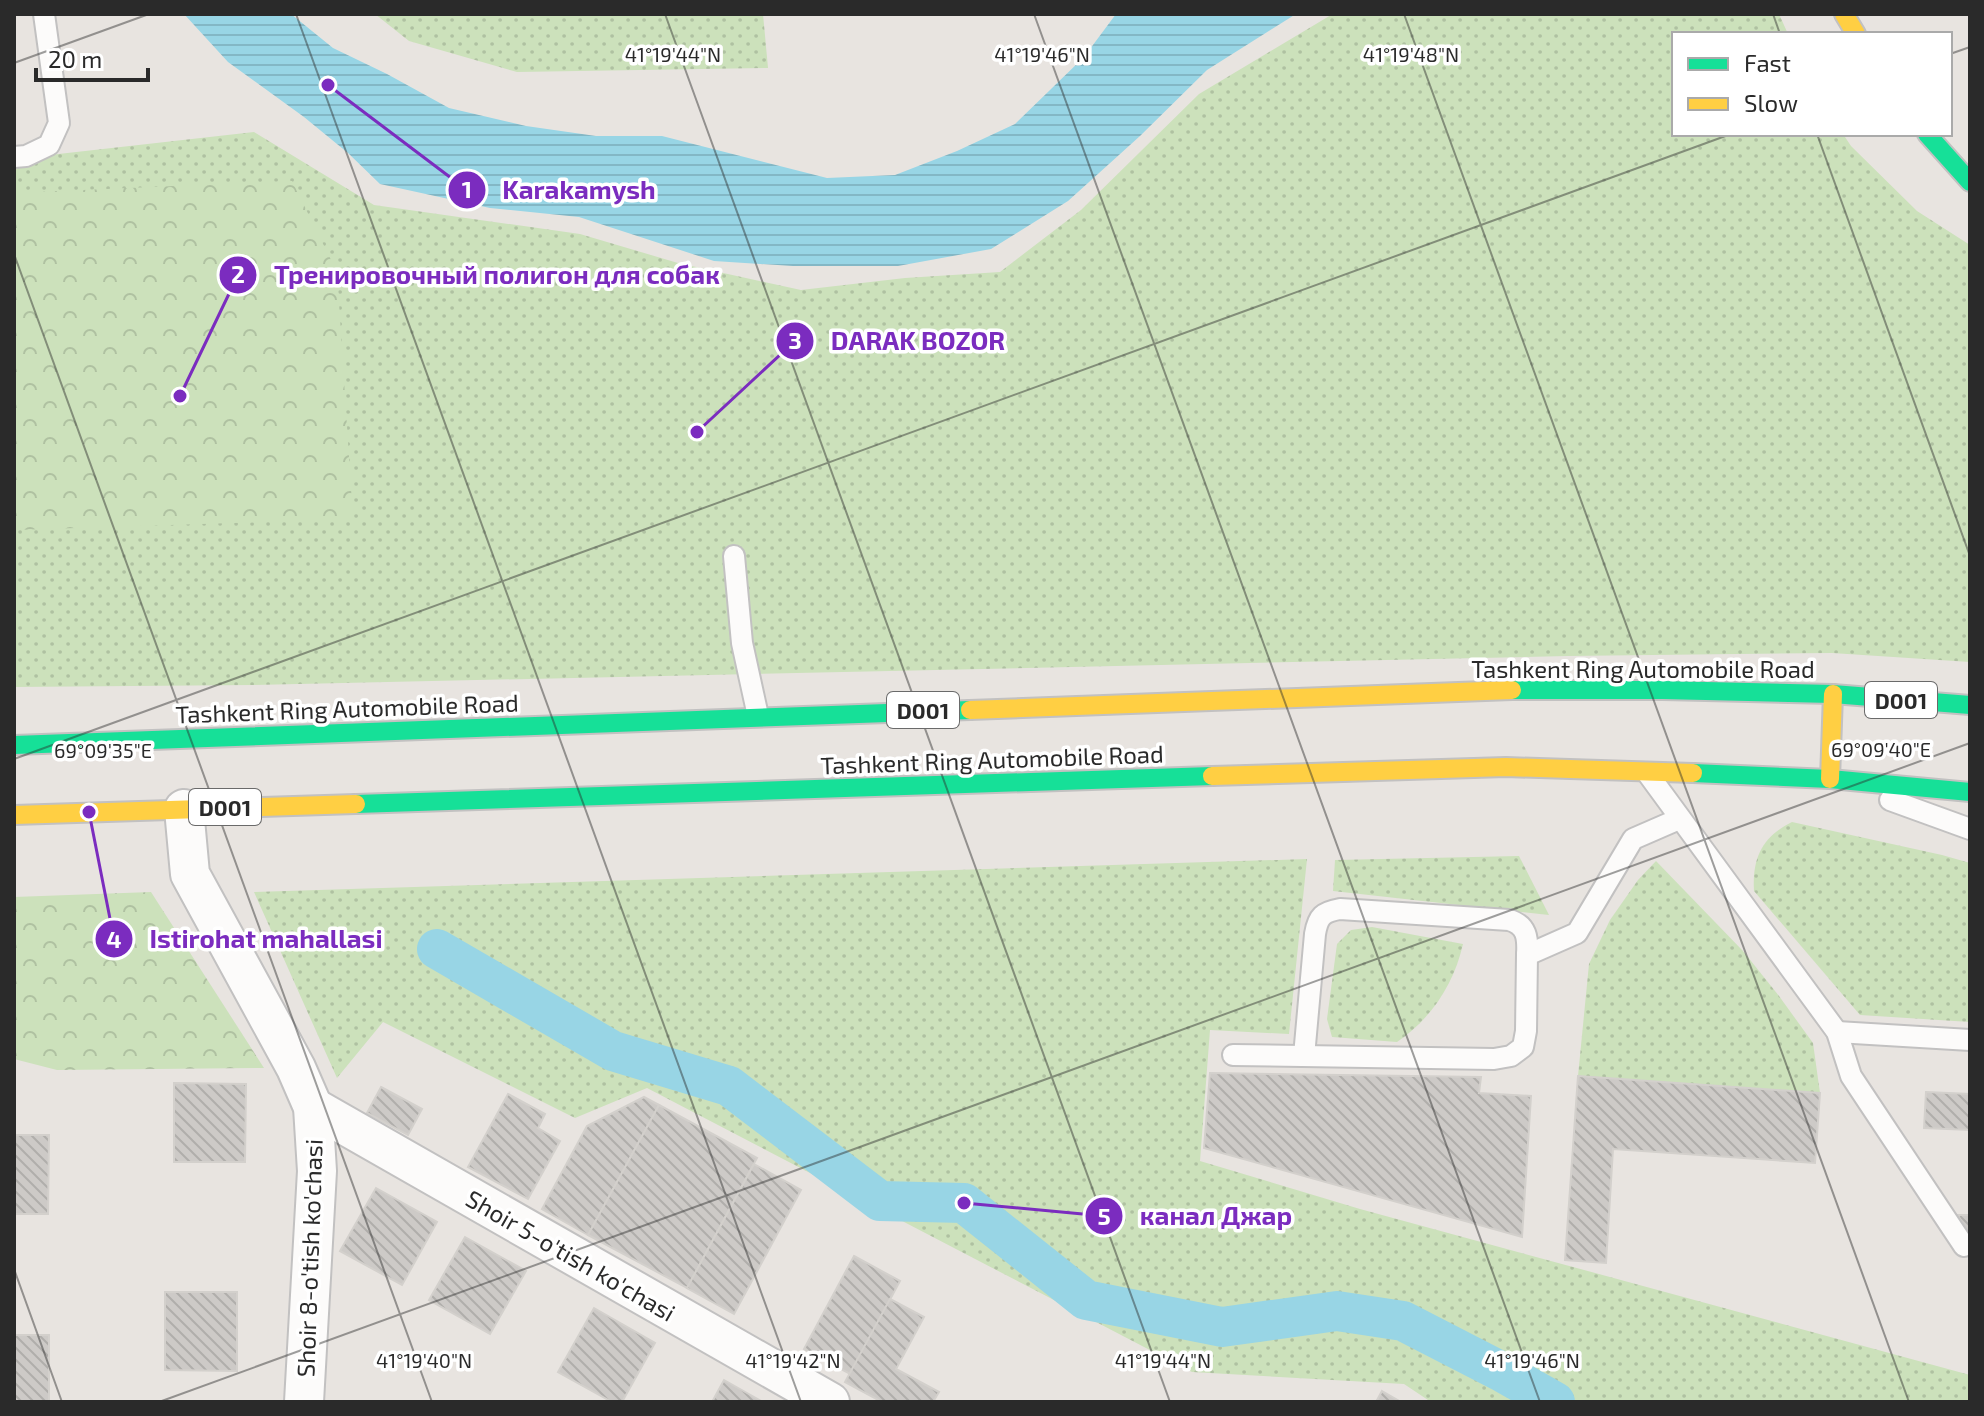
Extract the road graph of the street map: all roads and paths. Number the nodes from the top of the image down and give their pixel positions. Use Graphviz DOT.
graph roads {
  1 [pos="44,14"];
  2 [pos="1844,14"];
  3 [pos="1855,32"];
  4 [pos="1929,136"];
  5 [pos="14,157"];
  6 [pos="1970,182"];
  7 [pos="734,556"];
  8 [pos="1833,694"];
  9 [pos="1970,705"];
  10 [pos="758,716"];
  11 [pos="14,745"];
  12 [pos="1646,771"];
  13 [pos="1830,779"];
  14 [pos="1970,792"];
  15 [pos="184,809"];
  16 [pos="14,815"];
  17 [pos="1679,819"];
  18 [pos="1970,829"];
  19 [pos="1527,955"];
  20 [pos="1837,1032"];
  21 [pos="1970,1040"];
  22 [pos="1233,1055"];
  23 [pos="1304,1056"];
  24 [pos="313,1107"];
  25 [pos="1964,1246"];
  26 [pos="304,1402"];
  27 [pos="830,1402"];
  1 -- 5 [label="lane"];
  2 -- 3 [label="main road"];
  4 -- 6 [label="main road"];
  7 -- 10 [label="lane"];
  8 -- 9 [label="main road, D001"];
  8 -- 10 [label="main road, Tashkent Ring Automobile Road / D001"];
  8 -- 13 [label="main road"];
  10 -- 11 [label="main road, Tashkent Ring Automobile Road / D001"];
  12 -- 13 [label="main road, Tashkent Ring Automobile Road / D001"];
  12 -- 15 [label="main road, Tashkent Ring Automobile Road / D001"];
  12 -- 17 [label="lane"];
  13 -- 14 [label="main road, Tashkent Ring Automobile Road / D001"];
  13 -- 18 [label="lane"];
  15 -- 16 [label="main road, Tashkent Ring Automobile Road / D001"];
  15 -- 24 [label="street, Shoir 8-o'tish ko'chasi"];
  17 -- 19 [label="lane"];
  17 -- 20 [label="lane"];
  19 -- 23 [label="lane"];
  19 -- 23 [label="lane"];
  20 -- 21 [label="lane"];
  20 -- 25 [label="lane"];
  22 -- 23 [label="lane"];
  24 -- 26 [label="street, Shoir 8-o'tish ko'chasi"];
  24 -- 27 [label="street, Shoir 5-o'tish ko'chasi"];
}
